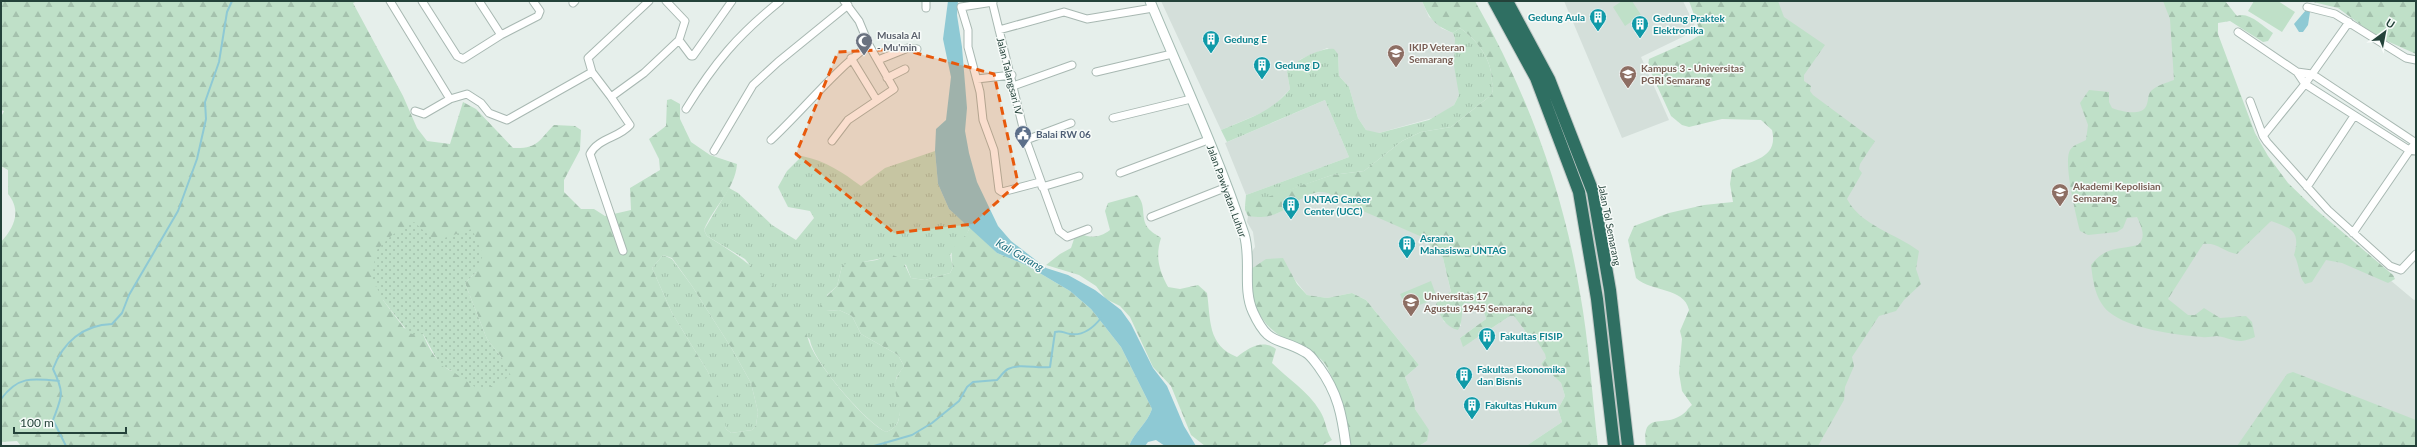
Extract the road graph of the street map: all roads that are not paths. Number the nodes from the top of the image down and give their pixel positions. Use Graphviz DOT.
graph roads {
  1 [pos="390,1"];
  2 [pos="422,1"];
  3 [pos="479,1"];
  4 [pos="534,1"];
  5 [pos="649,1"];
  6 [pos="666,1"];
  7 [pos="732,1"];
  8 [pos="780,1"];
  9 [pos="992,1"];
  10 [pos="1494,1"];
  11 [pos="1507,1"];
  12 [pos="846,3"];
  13 [pos="1152,5"];
  14 [pos="2307,6"];
  15 [pos="2349,22"];
  16 [pos="999,30"];
  17 [pos="2238,32"];
  18 [pos="501,35"];
  19 [pos="679,40"];
  20 [pos="869,45"];
  21 [pos="917,49"];
  22 [pos="1172,54"];
  23 [pos="851,58"];
  24 [pos="878,60"];
  25 [pos="2416,60"];
  26 [pos="1072,65"];
  27 [pos="905,69"];
  28 [pos="592,72"];
  29 [pos="1096,72"];
  30 [pos="2297,72"];
  31 [pos="2312,74"];
  32 [pos="1012,75"];
  33 [pos="887,78"];
  34 [pos="977,79"];
  35 [pos="2305,84"];
  36 [pos="1013,86"];
  37 [pos="611,97"];
  38 [pos="450,99"];
  39 [pos="876,99"];
  40 [pos="1191,99"];
  41 [pos="2250,101"];
  42 [pos="2360,106"];
  43 [pos="686,109"];
  44 [pos="415,111"];
  45 [pos="2354,116"];
  46 [pos="1113,118"];
  47 [pos="1071,123"];
  48 [pos="2263,136"];
  49 [pos="771,140"];
  50 [pos="832,140"];
  51 [pos="1026,140"];
  52 [pos="1208,140"];
  53 [pos="2416,141"];
  54 [pos="2413,150"];
  55 [pos="714,151"];
  56 [pos="1120,173"];
  57 [pos="1079,176"];
  58 [pos="1041,185"];
  59 [pos="1227,187"];
  60 [pos="2307,187"];
  61 [pos="1151,217"];
  62 [pos="1088,229"];
  63 [pos="2353,233"];
  64 [pos="623,251"];
  65 [pos="2416,254"];
  66 [pos="1345,446"];
  67 [pos="1614,446"];
  68 [pos="1628,446"];
  1 -- 38 [label="street"];
  2 -- 18 [label="street"];
  3 -- 18 [label="street"];
  4 -- 18 [label="street"];
  5 -- 28 [label="street"];
  6 -- 19 [label="street"];
  7 -- 19 [label="street"];
  8 -- 43 [label="street"];
  9 -- 16 [label="street, Jalan Talangsari IV"];
  9 -- 34 [label="street"];
  10 -- 67 [label="highway"];
  11 -- 68 [label="highway, Jalan Tol Semarang"];
  12 -- 20 [label="street"];
  12 -- 55 [label="street"];
  13 -- 16 [label="street"];
  13 -- 22 [label="main road, Jalan Pawiyatan Luhur"];
  14 -- 15 [label="street"];
  15 -- 25 [label="street"];
  15 -- 31 [label="street"];
  16 -- 32 [label="street, Jalan Talangsari IV"];
  17 -- 30 [label="street"];
  19 -- 37 [label="street"];
  20 -- 23 [label="street"];
  20 -- 24 [label="street"];
  21 -- 24 [label="street"];
  22 -- 29 [label="street"];
  22 -- 40 [label="main road, Jalan Pawiyatan Luhur"];
  23 -- 39 [label="street"];
  23 -- 49 [label="street"];
  24 -- 33 [label="street"];
  26 -- 36 [label="street"];
  27 -- 33 [label="street"];
  28 -- 37 [label="street"];
  28 -- 38 [label="street"];
  30 -- 31 [label="street"];
  30 -- 35 [label="street"];
  31 -- 35 [label="street"];
  31 -- 42 [label="street"];
  32 -- 34 [label="street"];
  32 -- 36 [label="street, Jalan Talangsari IV"];
  33 -- 39 [label="street"];
  34 -- 58 [label="street"];
  35 -- 45 [label="street"];
  35 -- 48 [label="street"];
  36 -- 51 [label="street, Jalan Talangsari IV"];
  37 -- 64 [label="street"];
  38 -- 44 [label="street"];
  39 -- 50 [label="street"];
  40 -- 46 [label="street"];
  40 -- 52 [label="main road, Jalan Pawiyatan Luhur"];
  41 -- 48 [label="street"];
  42 -- 45 [label="street"];
  42 -- 53 [label="street"];
  45 -- 54 [label="street"];
  45 -- 60 [label="street"];
  47 -- 51 [label="street"];
  48 -- 60 [label="street"];
  51 -- 58 [label="street, Jalan Talangsari IV"];
  52 -- 56 [label="street"];
  52 -- 59 [label="main road, Jalan Pawiyatan Luhur"];
  53 -- 54 [label="street"];
  54 -- 63 [label="street"];
  57 -- 58 [label="street"];
  58 -- 62 [label="street, Jalan Talangsari IV"];
  59 -- 61 [label="street"];
  59 -- 66 [label="main road, Jalan Pawiyatan Luhur"];
  60 -- 63 [label="street"];
  63 -- 65 [label="street"];
}
